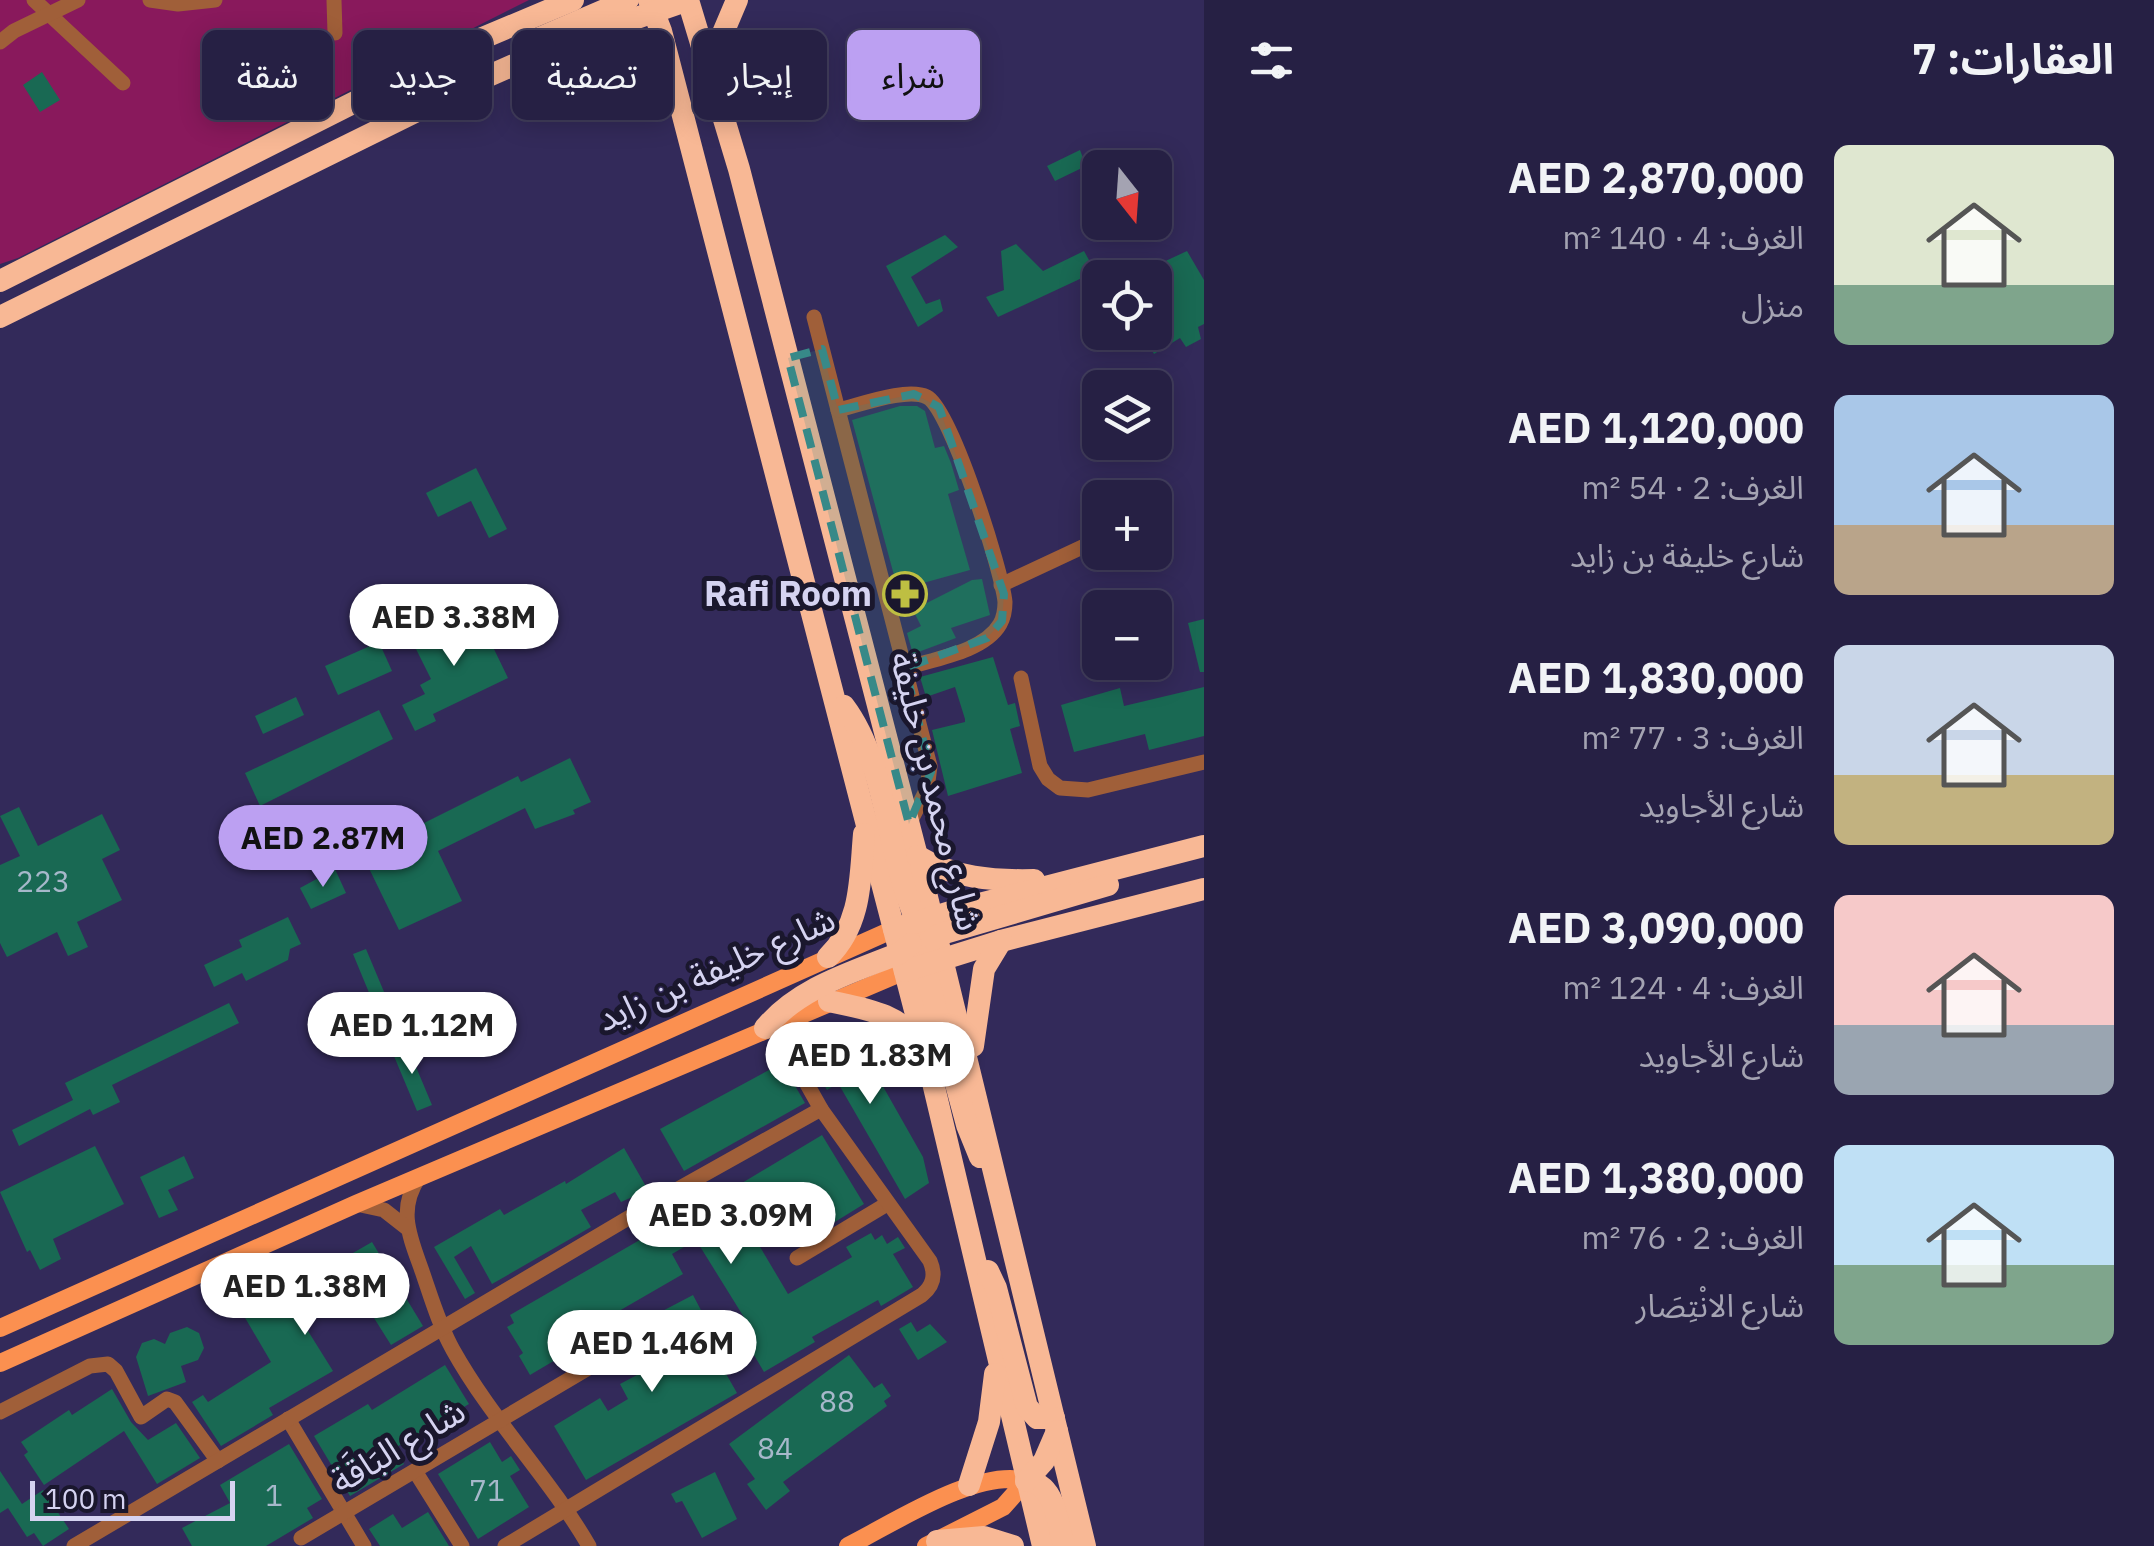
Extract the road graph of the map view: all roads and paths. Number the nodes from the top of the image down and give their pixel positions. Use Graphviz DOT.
graph roads {
  1 [pos="34,0"];
  2 [pos="78,0"];
  3 [pos="150,0"];
  4 [pos="215,0"];
  5 [pos="334,0"];
  6 [pos="538,0"];
  7 [pos="573,0"];
  8 [pos="628,0"];
  9 [pos="737,0"];
  10 [pos="191,2"];
  11 [pos="673,2"];
  12 [pos="47,14"];
  13 [pos="514,24"];
  14 [pos="599,30"];
  15 [pos="672,30"];
  16 [pos="724,30"];
  17 [pos="335,32"];
  18 [pos="0,42"];
  19 [pos="693,43"];
  20 [pos="492,71"];
  21 [pos="673,80"];
  22 [pos="123,83"];
  23 [pos="399,120"];
  24 [pos="725,120"];
  25 [pos="739,169"];
  26 [pos="0,281"];
  27 [pos="0,316"];
  28 [pos="814,317"];
  29 [pos="822,348"];
  30 [pos="788,358"];
  31 [pos="838,410"];
  32 [pos="1082,547"];
  33 [pos="1002,584"];
  34 [pos="904,668"];
  35 [pos="1021,678"];
  36 [pos="834,697"];
  37 [pos="1204,762"];
  38 [pos="865,816"];
  39 [pos="909,824"];
  40 [pos="1204,846"];
  41 [pos="918,856"];
  42 [pos="1140,862"];
  43 [pos="1074,879"];
  44 [pos="1204,888"];
  45 [pos="1001,941"];
  46 [pos="919,944"];
  47 [pos="828,956"];
  48 [pos="829,1001"];
  49 [pos="765,1028"];
  50 [pos="924,1049"];
  51 [pos="788,1052"];
  52 [pos="970,1070"];
  53 [pos="822,1109"];
  54 [pos="419,1177"];
  55 [pos="996,1179"];
  56 [pos="356,1204"];
  57 [pos="887,1204"];
  58 [pos="407,1228"];
  59 [pos="970,1248"];
  60 [pos="797,1258"];
  61 [pos="0,1328"];
  62 [pos="443,1330"];
  63 [pos="630,1344"];
  64 [pos="21,1354"];
  65 [pos="996,1356"];
  66 [pos="0,1363"];
  67 [pos="0,1372"];
  68 [pos="0,1412"];
  69 [pos="288,1420"];
  70 [pos="498,1421"];
  71 [pos="1055,1424"];
  72 [pos="218,1461"];
  73 [pos="415,1471"];
  74 [pos="1026,1480"];
  75 [pos="970,1485"];
  76 [pos="567,1509"];
  77 [pos="344,1513"];
  78 [pos="302,1538"];
  79 [pos="932,1544"];
  80 [pos="74,1546"];
  81 [pos="364,1546"];
  82 [pos="462,1546"];
  83 [pos="505,1546"];
  84 [pos="589,1546"];
  85 [pos="848,1546"];
  86 [pos="1013,1546"];
  87 [pos="1043,1546"];
  88 [pos="1064,1546"];
  89 [pos="1086,1546"];
  1 -- 12 [label="street"];
  2 -- 12 [label="street"];
  3 -- 10 [label="street"];
  4 -- 10 [label="street"];
  5 -- 17 [label="street"];
  6 -- 13 [label="highway"];
  7 -- 13 [label="highway"];
  8 -- 20 [label="highway"];
  9 -- 16 [label="highway"];
  11 -- 14 [label="highway"];
  11 -- 15 [label="highway, شارع محمد بن خليفة"];
  11 -- 19 [label="highway, شارع محمد بن خليفة"];
  11 -- 25 [label="highway"];
  12 -- 18 [label="street"];
  12 -- 22 [label="street"];
  13 -- 26 [label="highway"];
  21 -- 36 [label="highway, شارع محمد بن خليفة"];
  23 -- 27 [label="highway"];
  24 -- 25 [label="highway, شارع محمد بن خليفة"];
  25 -- 30 [label="highway, شارع محمد بن خليفة"];
  28 -- 29 [label="street"];
  29 -- 30 [label="street"];
  29 -- 31 [label="street"];
  30 -- 39 [label="highway, شارع محمد بن خليفة"];
  31 -- 33 [label="street"];
  31 -- 34 [label="street"];
  32 -- 33 [label="street"];
  33 -- 34 [label="street"];
  34 -- 39 [label="street"];
  35 -- 37 [label="street"];
  36 -- 38 [label="highway, شارع محمد بن خليفة"];
  36 -- 46 [label="highway"];
  38 -- 46 [label="highway, شارع محمد بن خليفة"];
  38 -- 47 [label="highway"];
  39 -- 41 [label="highway, شارع محمد بن خليفة"];
  40 -- 42 [label="highway, شارع خليفة بن زايد"];
  41 -- 43 [label="highway"];
  41 -- 46 [label="highway, شارع محمد بن خليفة"];
  42 -- 43 [label="highway, شارع خليفة بن زايد"];
  42 -- 46 [label="highway"];
  43 -- 46 [label="highway, شارع خليفة بن زايد"];
  44 -- 45 [label="highway, شارع خليفة بن زايد"];
  45 -- 46 [label="highway, شارع خليفة بن زايد"];
  45 -- 52 [label="highway"];
  46 -- 47 [label="main road, شارع خليفة بن زايد"];
  46 -- 48 [label="main road, شارع خليفة بن زايد"];
  46 -- 49 [label="highway"];
  46 -- 50 [label="highway, شارع محمد بن خليفة"];
  46 -- 52 [label="highway, شارع محمد بن خليفة"];
  46 -- 55 [label="highway"];
  47 -- 61 [label="main road, شارع خليفة بن زايد"];
  48 -- 49 [label="main road, شارع خليفة بن زايد"];
  48 -- 50 [label="highway"];
  49 -- 54 [label="main road, شارع خليفة بن زايد"];
  50 -- 59 [label="highway, شارع محمد بن خليفة"];
  51 -- 53 [label="street"];
  52 -- 55 [label="highway, شارع محمد بن خليفة"];
  53 -- 57 [label="street"];
  53 -- 62 [label="street"];
  54 -- 56 [label="main road, شارع خليفة بن زايد"];
  54 -- 58 [label="street"];
  55 -- 71 [label="highway, شارع محمد بن خليفة"];
  56 -- 58 [label="street"];
  56 -- 64 [label="main road, شارع خليفة بن زايد"];
  57 -- 60 [label="street"];
  57 -- 76 [label="street"];
  58 -- 62 [label="street"];
  59 -- 65 [label="highway, شارع محمد بن خليفة"];
  59 -- 71 [label="highway"];
  62 -- 69 [label="street"];
  62 -- 70 [label="street"];
  63 -- 70 [label="street, شارع البَاقَة"];
  64 -- 66 [label="main road, شارع خليفة بن زايد"];
  64 -- 67 [label="main road"];
  65 -- 74 [label="highway, شارع محمد بن خليفة"];
  65 -- 75 [label="highway"];
  68 -- 72 [label="street"];
  69 -- 72 [label="street"];
  69 -- 77 [label="street"];
  70 -- 73 [label="street, شارع البَاقَة"];
  70 -- 76 [label="street"];
  71 -- 74 [label="highway"];
  71 -- 89 [label="highway, شارع محمد بن خليفة"];
  72 -- 80 [label="street"];
  73 -- 77 [label="street, شارع البَاقَة"];
  73 -- 82 [label="street"];
  74 -- 75 [label="main road"];
  74 -- 79 [label="main road"];
  74 -- 87 [label="highway, شارع محمد بن خليفة"];
  74 -- 88 [label="highway"];
  75 -- 85 [label="main road"];
  76 -- 83 [label="street"];
  76 -- 84 [label="street"];
  77 -- 78 [label="street, شارع البَاقَة"];
  77 -- 81 [label="street"];
  79 -- 86 [label="highway"];
}
